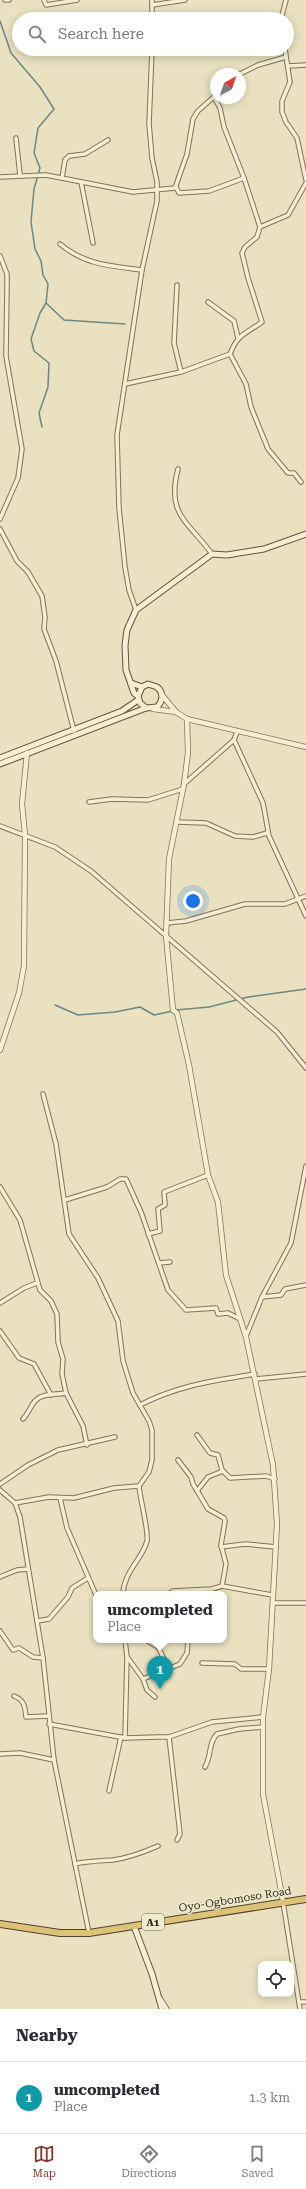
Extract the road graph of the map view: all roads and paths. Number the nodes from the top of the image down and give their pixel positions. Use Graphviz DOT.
graph roads {
  1 [pos="5,0"];
  2 [pos="9,0"];
  3 [pos="44,0"];
  4 [pos="77,0"];
  5 [pos="152,0"];
  6 [pos="186,0"];
  7 [pos="286,0"];
  8 [pos="152,5"];
  9 [pos="152,12"];
  10 [pos="283,12"];
  11 [pos="152,56"];
  12 [pos="286,58"];
  13 [pos="306,65"];
  14 [pos="288,66"];
  15 [pos="246,71"];
  16 [pos="210,100"];
  17 [pos="219,104"];
  18 [pos="16,138"];
  19 [pos="108,140"];
  20 [pos="20,175"];
  21 [pos="0,177"];
  22 [pos="62,178"];
  23 [pos="244,178"];
  24 [pos="306,181"];
  25 [pos="81,182"];
  26 [pos="176,187"];
  27 [pos="157,190"];
  28 [pos="260,227"];
  29 [pos="93,243"];
  30 [pos="60,244"];
  31 [pos="0,256"];
  32 [pos="142,270"];
  33 [pos="178,285"];
  34 [pos="208,302"];
  35 [pos="6,305"];
  36 [pos="0,306"];
  37 [pos="238,338"];
  38 [pos="230,354"];
  39 [pos="181,372"];
  40 [pos="124,384"];
  41 [pos="178,469"];
  42 [pos="301,482"];
  43 [pos="0,519"];
  44 [pos="0,529"];
  45 [pos="306,534"];
  46 [pos="212,554"];
  47 [pos="136,610"];
  48 [pos="131,683"];
  49 [pos="142,687"];
  50 [pos="162,696"];
  51 [pos="138,698"];
  52 [pos="146,708"];
  53 [pos="153,708"];
  54 [pos="176,712"];
  55 [pos="187,719"];
  56 [pos="73,728"];
  57 [pos="237,732"];
  58 [pos="75,735"];
  59 [pos="234,740"];
  60 [pos="42,745"];
  61 [pos="306,747"];
  62 [pos="27,753"];
  63 [pos="0,758"];
  64 [pos="0,764"];
  65 [pos="184,787"];
  66 [pos="89,802"];
  67 [pos="178,822"];
  68 [pos="0,826"];
  69 [pos="268,833"];
  70 [pos="25,835"];
  71 [pos="306,896"];
  72 [pos="299,898"];
  73 [pos="306,916"];
  74 [pos="167,923"];
  75 [pos="166,936"];
  76 [pos="0,1050"];
  77 [pos="306,1068"];
  78 [pos="43,1094"];
  79 [pos="306,1166"];
  80 [pos="208,1175"];
  81 [pos="0,1187"];
  82 [pos="65,1200"];
  83 [pos="148,1234"];
  84 [pos="170,1262"];
  85 [pos="159,1263"];
  86 [pos="37,1283"];
  87 [pos="306,1285"];
  88 [pos="262,1297"];
  89 [pos="0,1303"];
  90 [pos="240,1319"];
  91 [pos="0,1331"];
  92 [pos="246,1338"];
  93 [pos="255,1374"];
  94 [pos="306,1374"];
  95 [pos="256,1379"];
  96 [pos="66,1393"];
  97 [pos="51,1395"];
  98 [pos="140,1405"];
  99 [pos="23,1419"];
  100 [pos="197,1435"];
  101 [pos="115,1437"];
  102 [pos="87,1444"];
  103 [pos="178,1460"];
  104 [pos="223,1471"];
  105 [pos="274,1479"];
  106 [pos="0,1484"];
  107 [pos="139,1486"];
  108 [pos="0,1490"];
  109 [pos="197,1491"];
  110 [pos="60,1498"];
  111 [pos="15,1503"];
  112 [pos="221,1547"];
  113 [pos="276,1548"];
  114 [pos="28,1569"];
  115 [pos="0,1577"];
  116 [pos="88,1578"];
  117 [pos="222,1586"];
  118 [pos="200,1588"];
  119 [pos="94,1591"];
  120 [pos="124,1591"];
  121 [pos="173,1591"];
  122 [pos="272,1595"];
  123 [pos="273,1603"];
  124 [pos="306,1603"];
  125 [pos="37,1622"];
  126 [pos="0,1631"];
  127 [pos="125,1643"];
  128 [pos="151,1643"];
  129 [pos="188,1643"];
  130 [pos="127,1657"];
  131 [pos="43,1658"];
  132 [pos="202,1663"];
  133 [pos="168,1667"];
  134 [pos="269,1669"];
  135 [pos="142,1679"];
  136 [pos="14,1696"];
  137 [pos="155,1697"];
  138 [pos="48,1716"];
  139 [pos="263,1717"];
  140 [pos="49,1724"];
  141 [pos="263,1727"];
  142 [pos="123,1737"];
  143 [pos="169,1737"];
  144 [pos="0,1754"];
  145 [pos="54,1760"];
  146 [pos="205,1767"];
  147 [pos="109,1791"];
  148 [pos="177,1840"];
  149 [pos="158,1846"];
  150 [pos="75,1864"];
  151 [pos="306,1899"];
  152 [pos="282,1901"];
  153 [pos="0,1924"];
  154 [pos="134,1926"];
  155 [pos="88,1933"];
  156 [pos="160,1997"];
  157 [pos="299,2002"];
  158 [pos="306,2002"];
  159 [pos="162,2009"];
  160 [pos="167,2009"];
  161 [pos="300,2009"];
  1 -- 2 [label="street"];
  3 -- 4 [label="street"];
  5 -- 8 [label="street"];
  6 -- 8 [label="street"];
  7 -- 10 [label="street"];
  8 -- 9 [label="street"];
  11 -- 27 [label="street"];
  12 -- 14 [label="street"];
  12 -- 15 [label="street"];
  13 -- 14 [label="street"];
  14 -- 24 [label="street"];
  16 -- 26 [label="street"];
  17 -- 23 [label="street"];
  18 -- 20 [label="street"];
  19 -- 22 [label="street"];
  20 -- 21 [label="street"];
  20 -- 22 [label="street"];
  22 -- 25 [label="street"];
  23 -- 26 [label="street"];
  23 -- 28 [label="street"];
  24 -- 28 [label="street"];
  25 -- 27 [label="street"];
  25 -- 29 [label="street"];
  26 -- 27 [label="street"];
  27 -- 32 [label="street"];
  28 -- 37 [label="street"];
  30 -- 32 [label="street"];
  31 -- 35 [label="street"];
  32 -- 40 [label="street"];
  33 -- 39 [label="street"];
  34 -- 37 [label="street"];
  35 -- 36 [label="street"];
  35 -- 43 [label="street"];
  37 -- 38 [label="street"];
  38 -- 39 [label="street"];
  38 -- 42 [label="street"];
  39 -- 40 [label="street"];
  40 -- 47 [label="street"];
  41 -- 46 [label="street"];
  44 -- 56 [label="street"];
  45 -- 46 [label="main road"];
  46 -- 47 [label="main road"];
  47 -- 48 [label="main road"];
  48 -- 49 [label="main road"];
  48 -- 51 [label="main road"];
  49 -- 50 [label="main road"];
  49 -- 51 [label="main road"];
  50 -- 53 [label="main road"];
  50 -- 54 [label="street"];
  51 -- 52 [label="main road"];
  51 -- 56 [label="main road"];
  52 -- 53 [label="main road"];
  52 -- 58 [label="main road"];
  53 -- 54 [label="street"];
  54 -- 55 [label="street"];
  55 -- 57 [label="street"];
  55 -- 65 [label="street"];
  56 -- 58 [label="street"];
  56 -- 60 [label="main road"];
  57 -- 59 [label="street"];
  57 -- 61 [label="street"];
  58 -- 60 [label="main road"];
  59 -- 65 [label="street"];
  59 -- 69 [label="street"];
  60 -- 62 [label="main road"];
  60 -- 63 [label="main road"];
  62 -- 64 [label="main road"];
  62 -- 70 [label="street"];
  65 -- 66 [label="street"];
  65 -- 67 [label="street"];
  67 -- 69 [label="street"];
  67 -- 74 [label="street"];
  68 -- 70 [label="street"];
  69 -- 72 [label="street"];
  70 -- 75 [label="street"];
  70 -- 76 [label="street"];
  71 -- 72 [label="street"];
  72 -- 73 [label="street"];
  72 -- 74 [label="street"];
  74 -- 75 [label="street"];
  75 -- 77 [label="street"];
  75 -- 80 [label="street"];
  78 -- 82 [label="street"];
  79 -- 88 [label="street"];
  80 -- 83 [label="street"];
  80 -- 90 [label="street"];
  81 -- 86 [label="street"];
  82 -- 83 [label="street"];
  82 -- 98 [label="street"];
  83 -- 85 [label="street"];
  84 -- 85 [label="street"];
  85 -- 90 [label="street"];
  86 -- 89 [label="street"];
  86 -- 96 [label="street"];
  87 -- 88 [label="street"];
  88 -- 92 [label="street"];
  90 -- 92 [label="street"];
  91 -- 97 [label="street"];
  92 -- 93 [label="street"];
  93 -- 95 [label="street"];
  93 -- 98 [label="street"];
  94 -- 95 [label="street"];
  95 -- 105 [label="street"];
  96 -- 97 [label="street"];
  96 -- 102 [label="street"];
  97 -- 99 [label="street"];
  98 -- 107 [label="street"];
  100 -- 104 [label="street"];
  101 -- 102 [label="street"];
  102 -- 106 [label="street"];
  103 -- 109 [label="street"];
  104 -- 105 [label="street"];
  104 -- 109 [label="street"];
  105 -- 113 [label="street"];
  107 -- 110 [label="street"];
  107 -- 120 [label="street"];
  108 -- 111 [label="street"];
  109 -- 112 [label="street"];
  110 -- 111 [label="street"];
  110 -- 116 [label="street"];
  111 -- 114 [label="street"];
  112 -- 113 [label="street"];
  112 -- 117 [label="street"];
  113 -- 122 [label="street"];
  114 -- 115 [label="street"];
  114 -- 125 [label="street"];
  116 -- 119 [label="street"];
  116 -- 125 [label="street"];
  117 -- 118 [label="street"];
  117 -- 122 [label="street"];
  118 -- 121 [label="street"];
  122 -- 123 [label="street"];
  123 -- 124 [label="street"];
  123 -- 134 [label="street"];
  125 -- 131 [label="street"];
  126 -- 131 [label="street"];
  127 -- 130 [label="street"];
  128 -- 133 [label="street"];
  129 -- 133 [label="street"];
  130 -- 135 [label="street"];
  130 -- 142 [label="street"];
  131 -- 138 [label="street"];
  132 -- 134 [label="street"];
  133 -- 135 [label="street"];
  134 -- 139 [label="street"];
  135 -- 137 [label="street"];
  136 -- 138 [label="street"];
  138 -- 140 [label="street"];
  139 -- 141 [label="street"];
  139 -- 143 [label="street"];
  140 -- 142 [label="street"];
  140 -- 145 [label="street"];
  141 -- 146 [label="street"];
  141 -- 152 [label="street"];
  142 -- 143 [label="street"];
  142 -- 147 [label="street"];
  143 -- 148 [label="street"];
  144 -- 145 [label="street"];
  145 -- 150 [label="street"];
  149 -- 150 [label="street"];
  150 -- 155 [label="street"];
  151 -- 152 [label="highway, Oyo-Ogbomoso Road / A1"];
  152 -- 154 [label="highway, Oyo-Ogbomoso Road / A1"];
  152 -- 157 [label="street"];
  153 -- 155 [label="highway, Oyo-Ogbomoso Road / A1"];
  154 -- 155 [label="highway, Oyo-Ogbomoso Road / A1"];
  154 -- 156 [label="main road"];
  156 -- 159 [label="main road"];
  156 -- 160 [label="street"];
  157 -- 158 [label="street"];
  157 -- 161 [label="street"];
}
